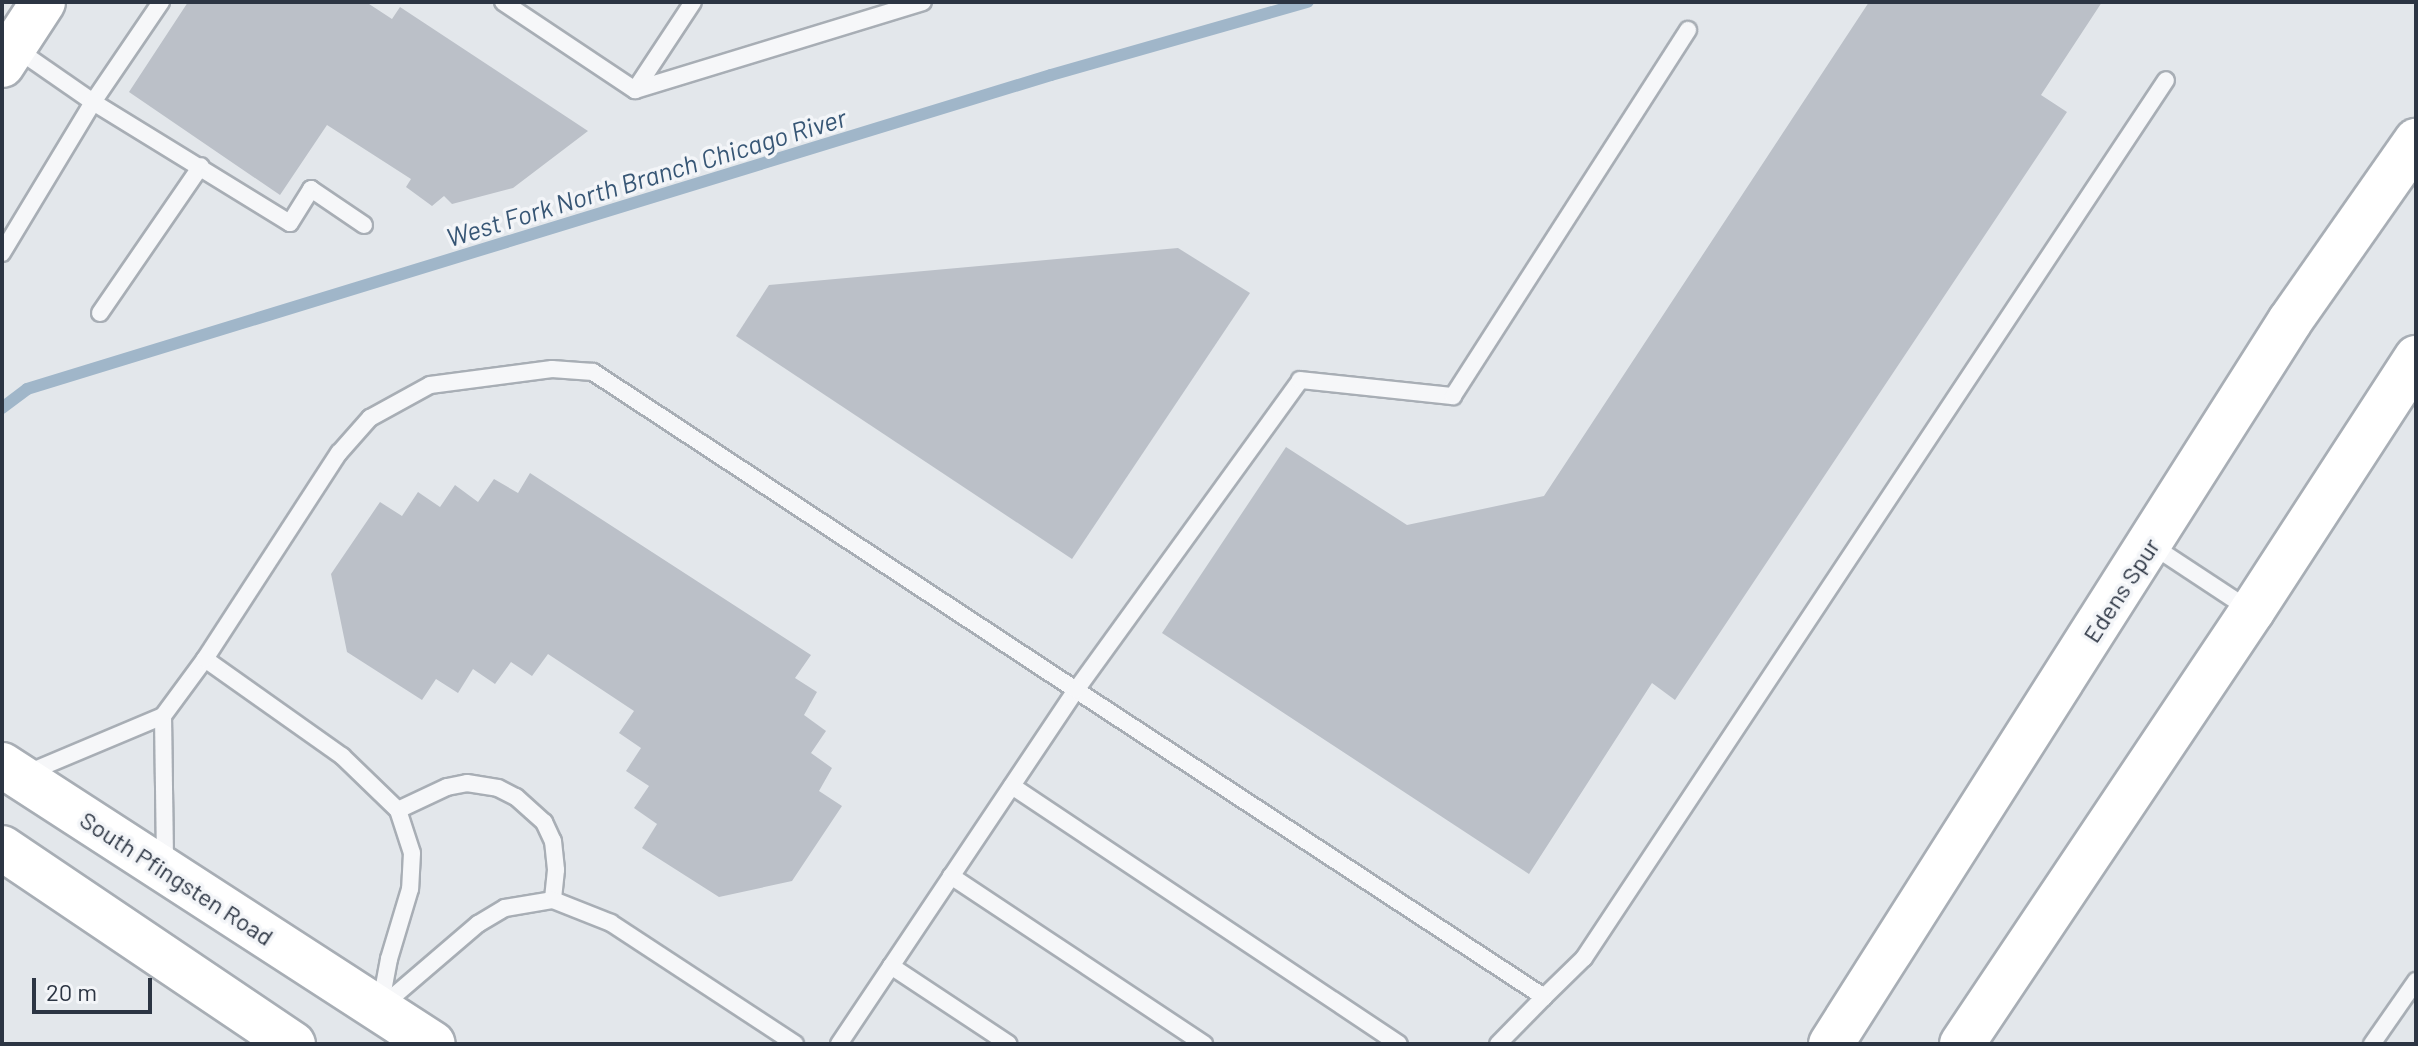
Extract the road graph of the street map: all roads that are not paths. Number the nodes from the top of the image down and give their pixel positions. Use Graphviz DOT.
graph roads {
  1 [pos="43,2"];
  2 [pos="161,2"];
  3 [pos="503,2"];
  4 [pos="693,2"];
  5 [pos="923,2"];
  6 [pos="1688,30"];
  7 [pos="8,56"];
  8 [pos="2166,80"];
  9 [pos="635,90"];
  10 [pos="93,102"];
  11 [pos="2416,141"];
  12 [pos="201,166"];
  13 [pos="364,225"];
  14 [pos="2,253"];
  15 [pos="100,313"];
  16 [pos="2416,358"];
  17 [pos="2150,544"];
  18 [pos="2252,611"];
  19 [pos="205,659"];
  20 [pos="1076,690"];
  21 [pos="163,716"];
  22 [pos="11,771"];
  23 [pos="1012,786"];
  24 [pos="398,810"];
  25 [pos="2,848"];
  26 [pos="165,871"];
  27 [pos="951,876"];
  28 [pos="553,900"];
  29 [pos="891,966"];
  30 [pos="2416,981"];
  31 [pos="1544,997"];
  32 [pos="380,1008"];
  33 [pos="293,1044"];
  34 [pos="433,1044"];
  35 [pos="795,1044"];
  36 [pos="839,1044"];
  37 [pos="1009,1044"];
  38 [pos="1204,1044"];
  39 [pos="1399,1044"];
  40 [pos="1498,1044"];
  41 [pos="1831,1044"];
  42 [pos="1962,1044"];
  43 [pos="2372,1044"];
  1 -- 7 [label="main road"];
  2 -- 10 [label="lane"];
  3 -- 9 [label="lane"];
  4 -- 9 [label="lane"];
  5 -- 9 [label="lane"];
  6 -- 20 [label="lane"];
  7 -- 10 [label="lane"];
  8 -- 31 [label="lane"];
  10 -- 12 [label="lane"];
  10 -- 14 [label="lane"];
  11 -- 17 [label="main road, Edens Spur"];
  12 -- 13 [label="lane"];
  12 -- 15 [label="lane"];
  16 -- 18 [label="main road"];
  17 -- 18 [label="lane"];
  17 -- 41 [label="main road, Edens Spur"];
  18 -- 42 [label="main road"];
  19 -- 20 [label="lane"];
  19 -- 21 [label="lane"];
  19 -- 24 [label="lane"];
  20 -- 23 [label="lane"];
  20 -- 31 [label="lane"];
  21 -- 22 [label="lane"];
  21 -- 26 [label="lane"];
  22 -- 26 [label="main road, South Pfingsten Road"];
  23 -- 27 [label="lane"];
  23 -- 39 [label="lane"];
  24 -- 28 [label="lane"];
  24 -- 32 [label="lane"];
  25 -- 33 [label="main road"];
  26 -- 32 [label="main road, South Pfingsten Road"];
  27 -- 29 [label="lane"];
  27 -- 38 [label="lane"];
  28 -- 32 [label="lane"];
  28 -- 35 [label="lane"];
  29 -- 36 [label="lane"];
  29 -- 37 [label="lane"];
  30 -- 43 [label="lane"];
  31 -- 40 [label="lane"];
  32 -- 34 [label="main road, South Pfingsten Road"];
}
